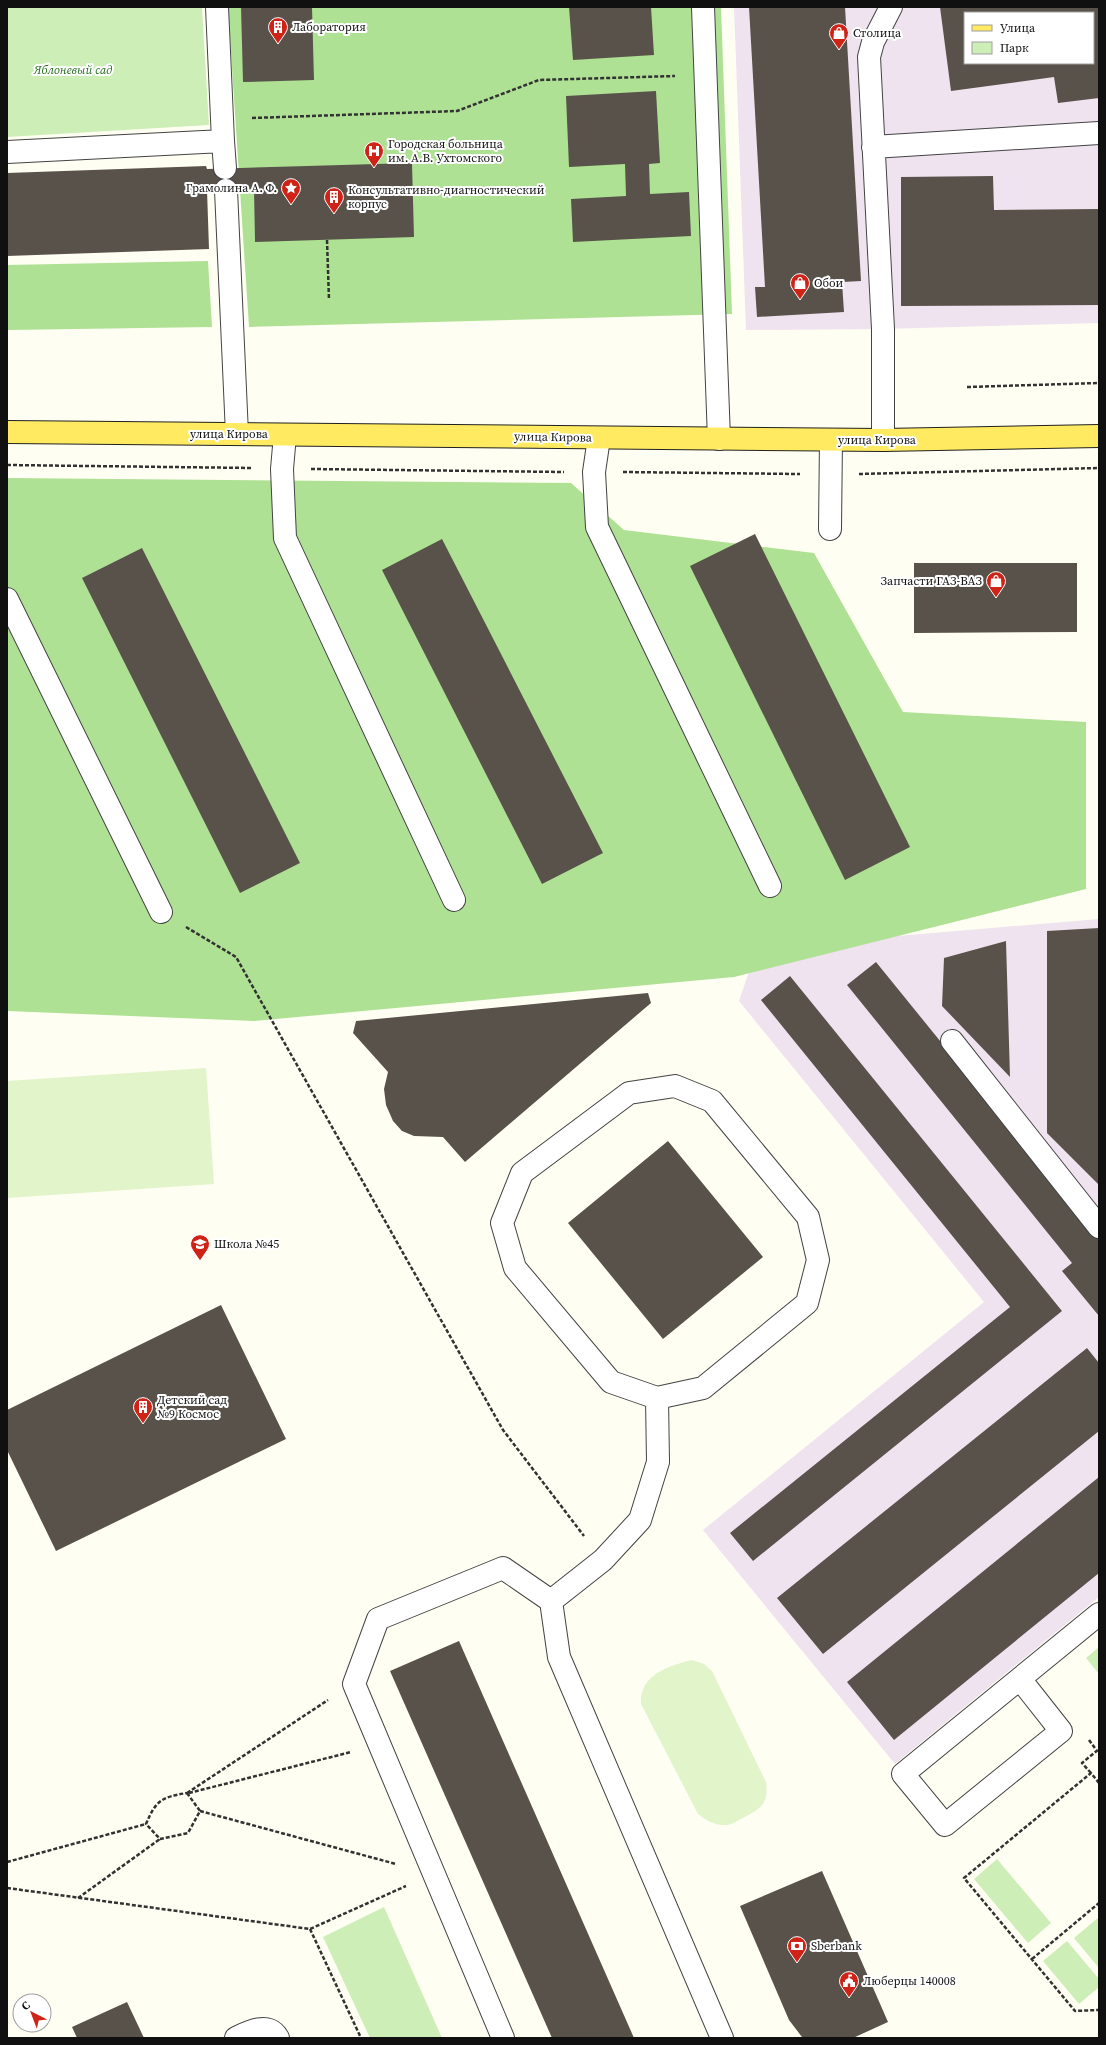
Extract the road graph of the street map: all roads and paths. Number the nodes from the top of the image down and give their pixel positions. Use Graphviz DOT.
graph roads {
  1 [pos="217,7"];
  2 [pos="703,7"];
  3 [pos="891,7"];
  4 [pos="706,75"];
  5 [pos="223,119"];
  6 [pos="1099,133"];
  7 [pos="223,141"];
  8 [pos="873,147"];
  9 [pos="7,152"];
  10 [pos="225,168"];
  11 [pos="226,190"];
  12 [pos="327,240"];
  13 [pos="329,300"];
  14 [pos="1099,383"];
  15 [pos="967,387"];
  16 [pos="7,432"];
  17 [pos="237,434"];
  18 [pos="285,434"];
  19 [pos="1099,436"];
  20 [pos="599,438"];
  21 [pos="720,439"];
  22 [pos="831,440"];
  23 [pos="883,440"];
  24 [pos="7,465"];
  25 [pos="1099,468"];
  26 [pos="282,469"];
  27 [pos="594,472"];
  28 [pos="830,475"];
  29 [pos="830,529"];
  30 [pos="7,599"];
  31 [pos="770,886"];
  32 [pos="454,900"];
  33 [pos="161,912"];
  34 [pos="952,1041"];
  35 [pos="1099,1227"];
  36 [pos="657,1398"];
  37 [pos="603,1560"];
  38 [pos="551,1601"];
  39 [pos="1099,1614"];
  40 [pos="1020,1679"];
  41 [pos="354,1684"];
  42 [pos="380,1744"];
  43 [pos="1099,1749"];
  44 [pos="1091,1773"];
  45 [pos="1099,1783"];
  46 [pos="187,1794"];
  47 [pos="200,1811"];
  48 [pos="146,1824"];
  49 [pos="160,1839"];
  50 [pos="7,1862"];
  51 [pos="434,1874"];
  52 [pos="7,1888"];
  53 [pos="78,1898"];
  54 [pos="1099,1903"];
  55 [pos="310,1929"];
  56 [pos="1032,1959"];
  57 [pos="1099,2010"];
  58 [pos="236,2038"];
  59 [pos="278,2038"];
  60 [pos="361,2038"];
  61 [pos="503,2038"];
  62 [pos="722,2038"];
  1 -- 5 [label="lane"];
  2 -- 4 [label="lane"];
  3 -- 8 [label="lane"];
  4 -- 5 [label="path"];
  4 -- 21 [label="lane"];
  5 -- 7 [label="lane"];
  6 -- 8 [label="lane"];
  7 -- 9 [label="lane"];
  7 -- 10 [label="lane"];
  8 -- 23 [label="lane"];
  11 -- 17 [label="lane"];
  12 -- 13 [label="path"];
  14 -- 15 [label="path"];
  16 -- 17 [label="main road, улица Кирова"];
  17 -- 18 [label="main road, улица Кирова"];
  18 -- 20 [label="main road, улица Кирова"];
  18 -- 26 [label="lane"];
  19 -- 23 [label="main road, улица Кирова"];
  20 -- 21 [label="main road, улица Кирова"];
  20 -- 27 [label="lane"];
  21 -- 22 [label="main road, улица Кирова"];
  22 -- 23 [label="main road, улица Кирова"];
  22 -- 28 [label="lane"];
  24 -- 26 [label="path"];
  25 -- 28 [label="path"];
  26 -- 27 [label="path"];
  26 -- 32 [label="lane"];
  27 -- 28 [label="path"];
  27 -- 31 [label="lane"];
  28 -- 29 [label="lane"];
  30 -- 33 [label="lane"];
  33 -- 37 [label="path"];
  34 -- 35 [label="lane"];
  36 -- 36 [label="lane"];
  36 -- 37 [label="lane"];
  37 -- 38 [label="lane"];
  38 -- 41 [label="lane"];
  38 -- 62 [label="lane"];
  39 -- 40 [label="lane"];
  40 -- 40 [label="lane"];
  41 -- 42 [label="lane"];
  41 -- 46 [label="path"];
  42 -- 46 [label="path"];
  42 -- 51 [label="lane"];
  43 -- 44 [label="path"];
  44 -- 45 [label="path"];
  44 -- 56 [label="path"];
  46 -- 47 [label="path"];
  46 -- 48 [label="path"];
  47 -- 49 [label="path"];
  47 -- 51 [label="path"];
  48 -- 49 [label="path"];
  48 -- 50 [label="path"];
  49 -- 53 [label="path"];
  51 -- 55 [label="path"];
  51 -- 61 [label="lane"];
  52 -- 53 [label="path"];
  53 -- 55 [label="path"];
  54 -- 56 [label="path"];
  55 -- 60 [label="path"];
  56 -- 57 [label="path"];
  58 -- 59 [label="lane"];
}
